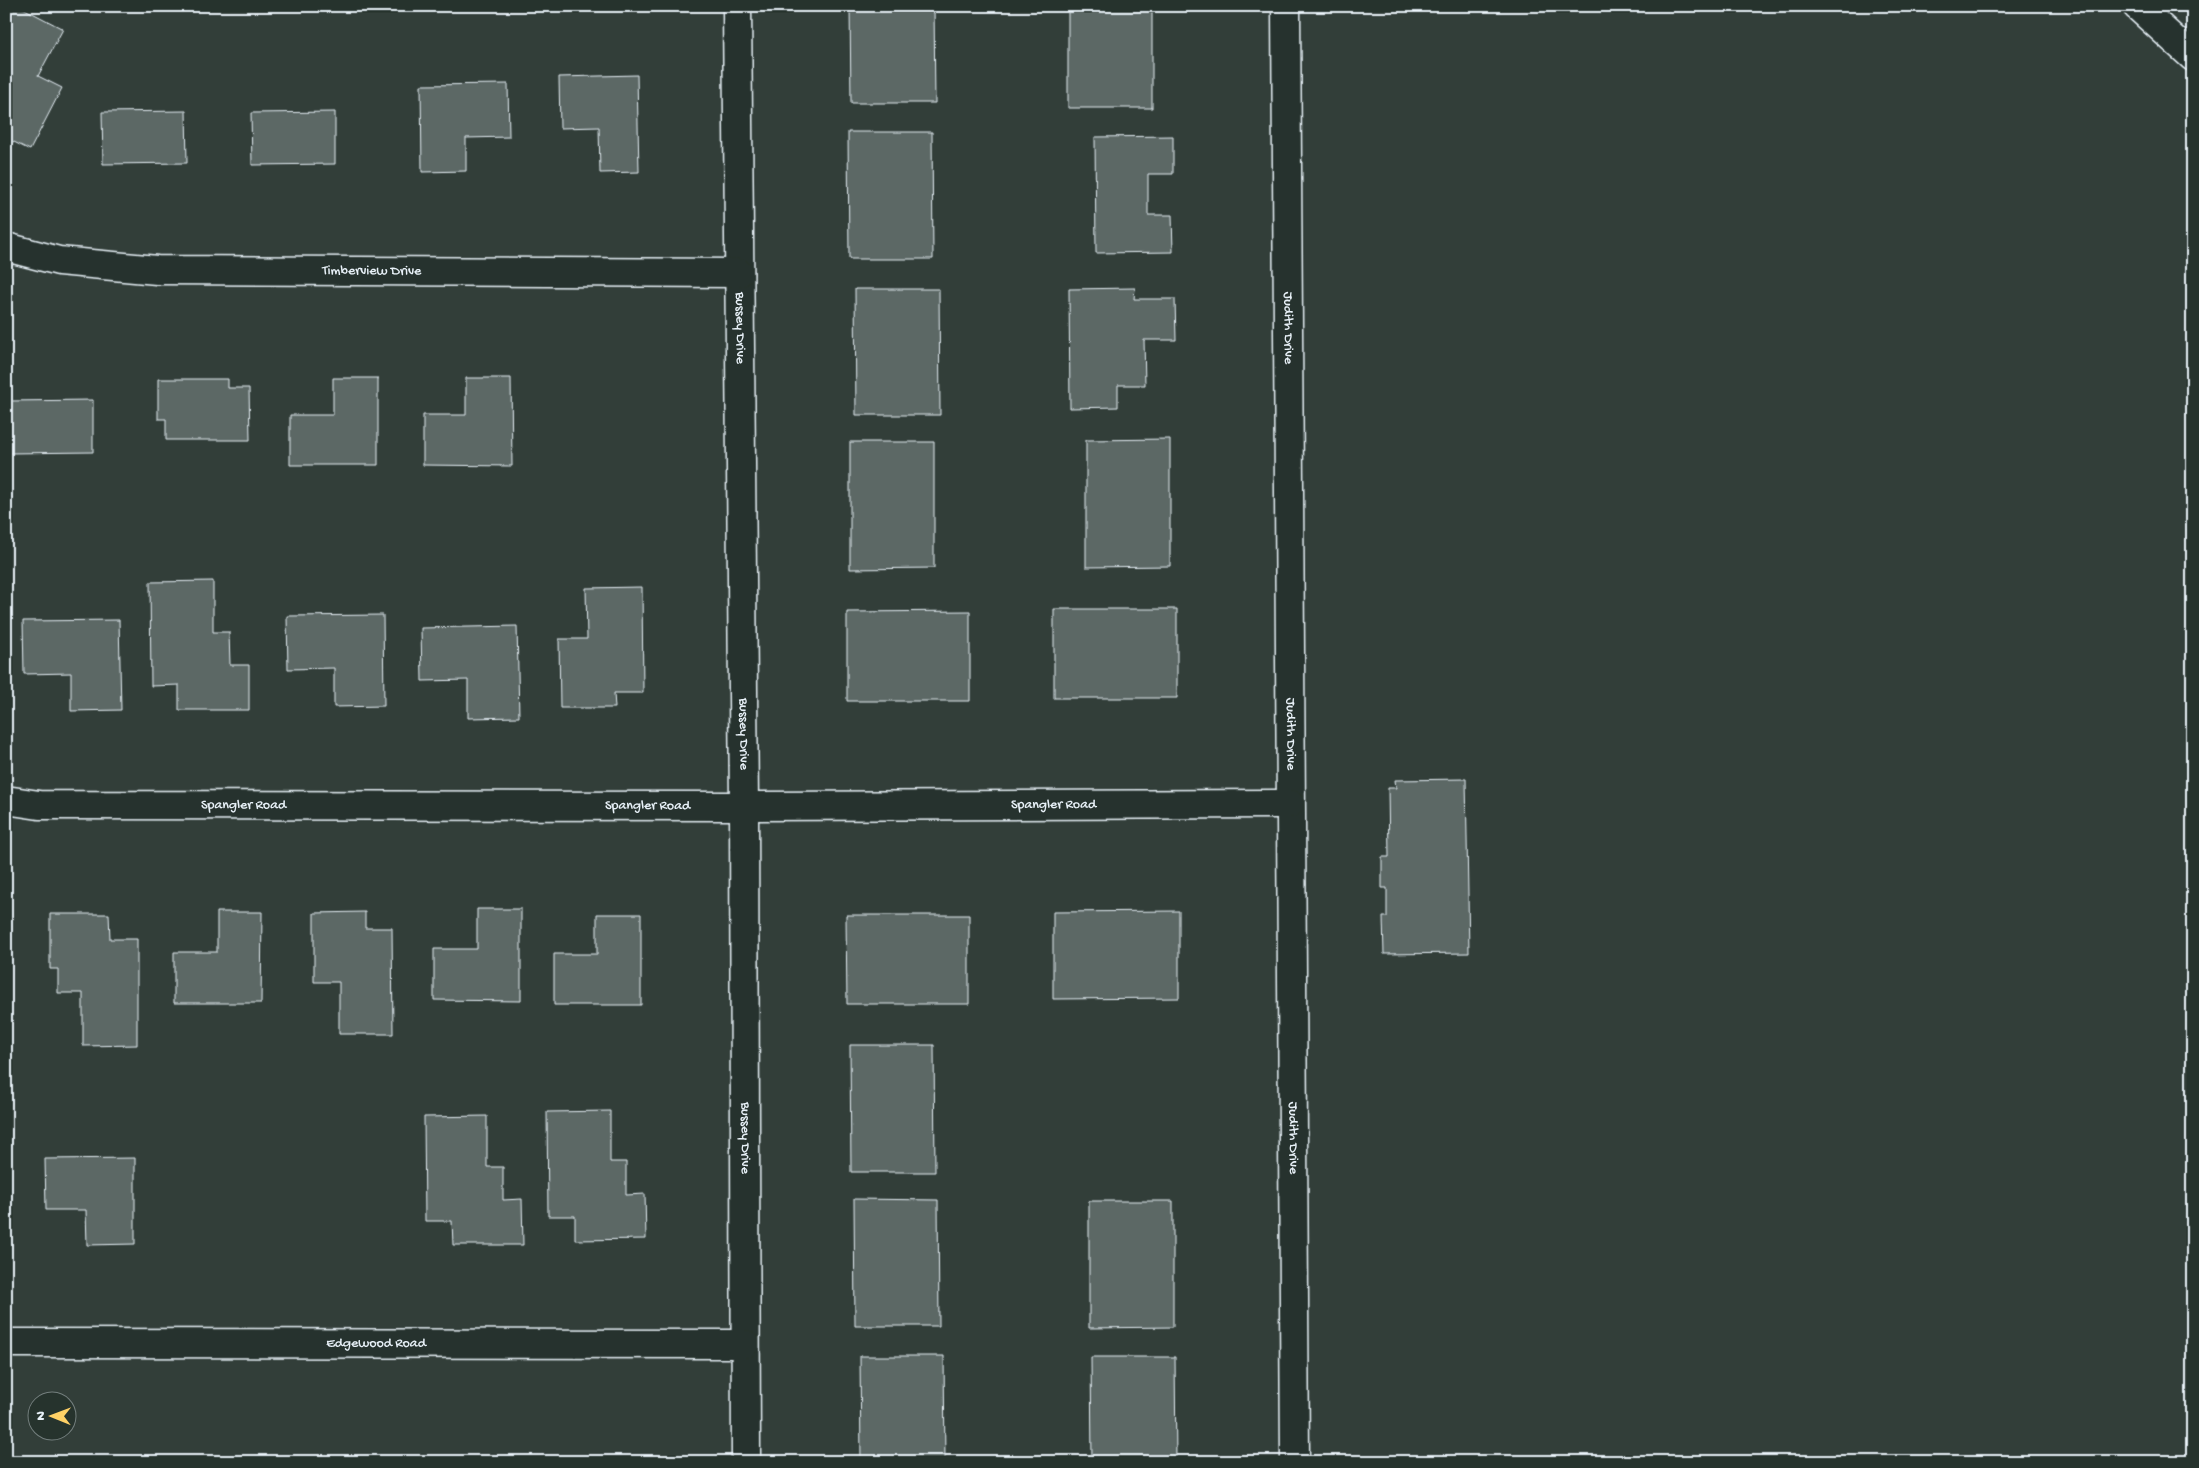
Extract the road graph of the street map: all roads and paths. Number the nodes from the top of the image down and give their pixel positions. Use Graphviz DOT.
graph roads {
  1 [pos="737,6"];
  2 [pos="1286,6"];
  3 [pos="2137,6"];
  4 [pos="2193,57"];
  5 [pos="6,247"];
  6 [pos="739,272"];
  7 [pos="6,800"];
  8 [pos="1290,804"];
  9 [pos="744,806"];
  10 [pos="6,1343"];
  11 [pos="744,1344"];
  12 [pos="746,1462"];
  13 [pos="1296,1462"];
  1 -- 6 [label="street, Bussey Drive"];
  2 -- 8 [label="street, Judith Drive"];
  3 -- 4 [label="street"];
  5 -- 6 [label="street, Timberview Drive"];
  6 -- 9 [label="street, Bussey Drive"];
  7 -- 9 [label="street, Spangler Road"];
  8 -- 9 [label="street, Spangler Road"];
  8 -- 13 [label="street, Judith Drive"];
  9 -- 11 [label="street, Bussey Drive"];
  10 -- 11 [label="street, Edgewood Road"];
  11 -- 12 [label="street, Bussey Drive"];
}
